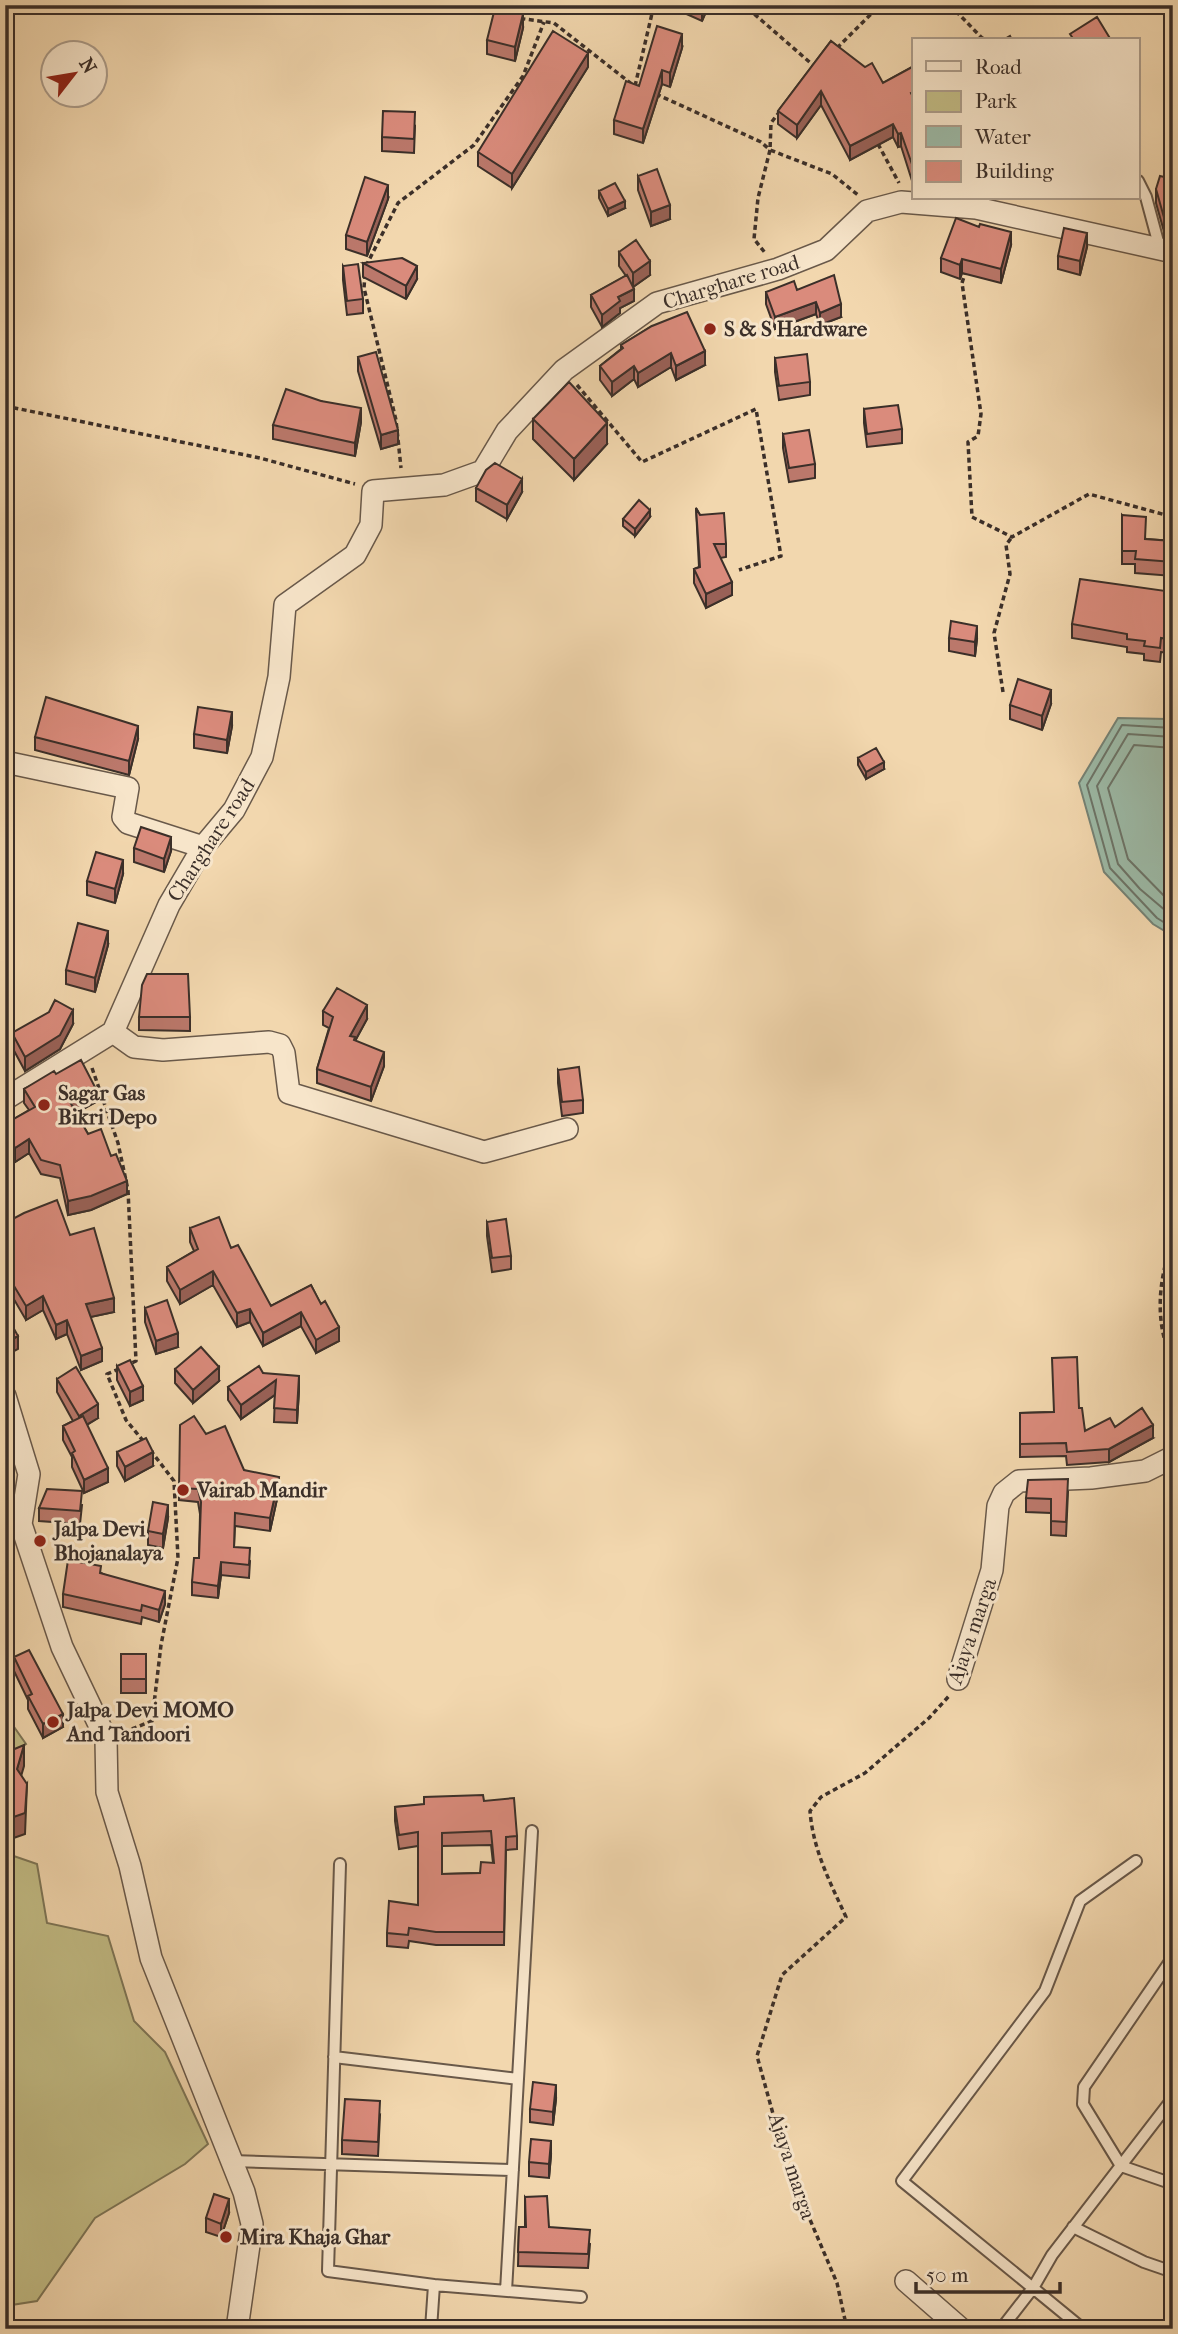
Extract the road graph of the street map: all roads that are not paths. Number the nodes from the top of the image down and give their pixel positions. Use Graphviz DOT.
graph roads {
  1 [pos="1140,185"];
  2 [pos="1166,251"];
  3 [pos="5,762"];
  4 [pos="203,847"];
  5 [pos="113,1032"];
  6 [pos="5,1099"];
  7 [pos="567,1129"];
  8 [pos="5,1396"];
  9 [pos="1173,1457"];
  10 [pos="958,1679"];
  11 [pos="532,1831"];
  12 [pos="1136,1861"];
  13 [pos="340,1864"];
  14 [pos="1173,1957"];
  15 [pos="334,2057"];
  16 [pos="518,2079"];
  17 [pos="1173,2098"];
  18 [pos="232,2161"];
  19 [pos="331,2166"];
  20 [pos="1121,2166"];
  21 [pos="513,2170"];
  22 [pos="1173,2184"];
  23 [pos="1073,2227"];
  24 [pos="1173,2272"];
  25 [pos="906,2281"];
  26 [pos="434,2286"];
  27 [pos="1033,2288"];
  28 [pos="506,2291"];
  29 [pos="581,2297"];
  30 [pos="237,2329"];
  31 [pos="431,2329"];
  32 [pos="961,2329"];
  33 [pos="1001,2329"];
  34 [pos="1083,2329"];
  1 -- 2 [label="lane"];
  2 -- 4 [label="street, Charghare road"];
  3 -- 4 [label="street"];
  4 -- 5 [label="street, Charghare road"];
  5 -- 6 [label="street"];
  5 -- 7 [label="street"];
  8 -- 18 [label="street"];
  9 -- 10 [label="street, Ajaya marga"];
  11 -- 16 [label="lane"];
  12 -- 27 [label="lane"];
  13 -- 15 [label="lane"];
  14 -- 20 [label="lane"];
  15 -- 16 [label="lane"];
  15 -- 19 [label="lane"];
  16 -- 21 [label="lane"];
  17 -- 20 [label="lane"];
  18 -- 19 [label="lane"];
  18 -- 30 [label="street"];
  19 -- 21 [label="lane"];
  19 -- 26 [label="lane"];
  20 -- 22 [label="lane"];
  20 -- 23 [label="lane"];
  21 -- 28 [label="lane"];
  23 -- 24 [label="lane"];
  23 -- 27 [label="lane"];
  25 -- 32 [label="street"];
  26 -- 28 [label="lane"];
  26 -- 31 [label="lane"];
  27 -- 33 [label="lane"];
  27 -- 34 [label="lane"];
  28 -- 29 [label="lane"];
}
